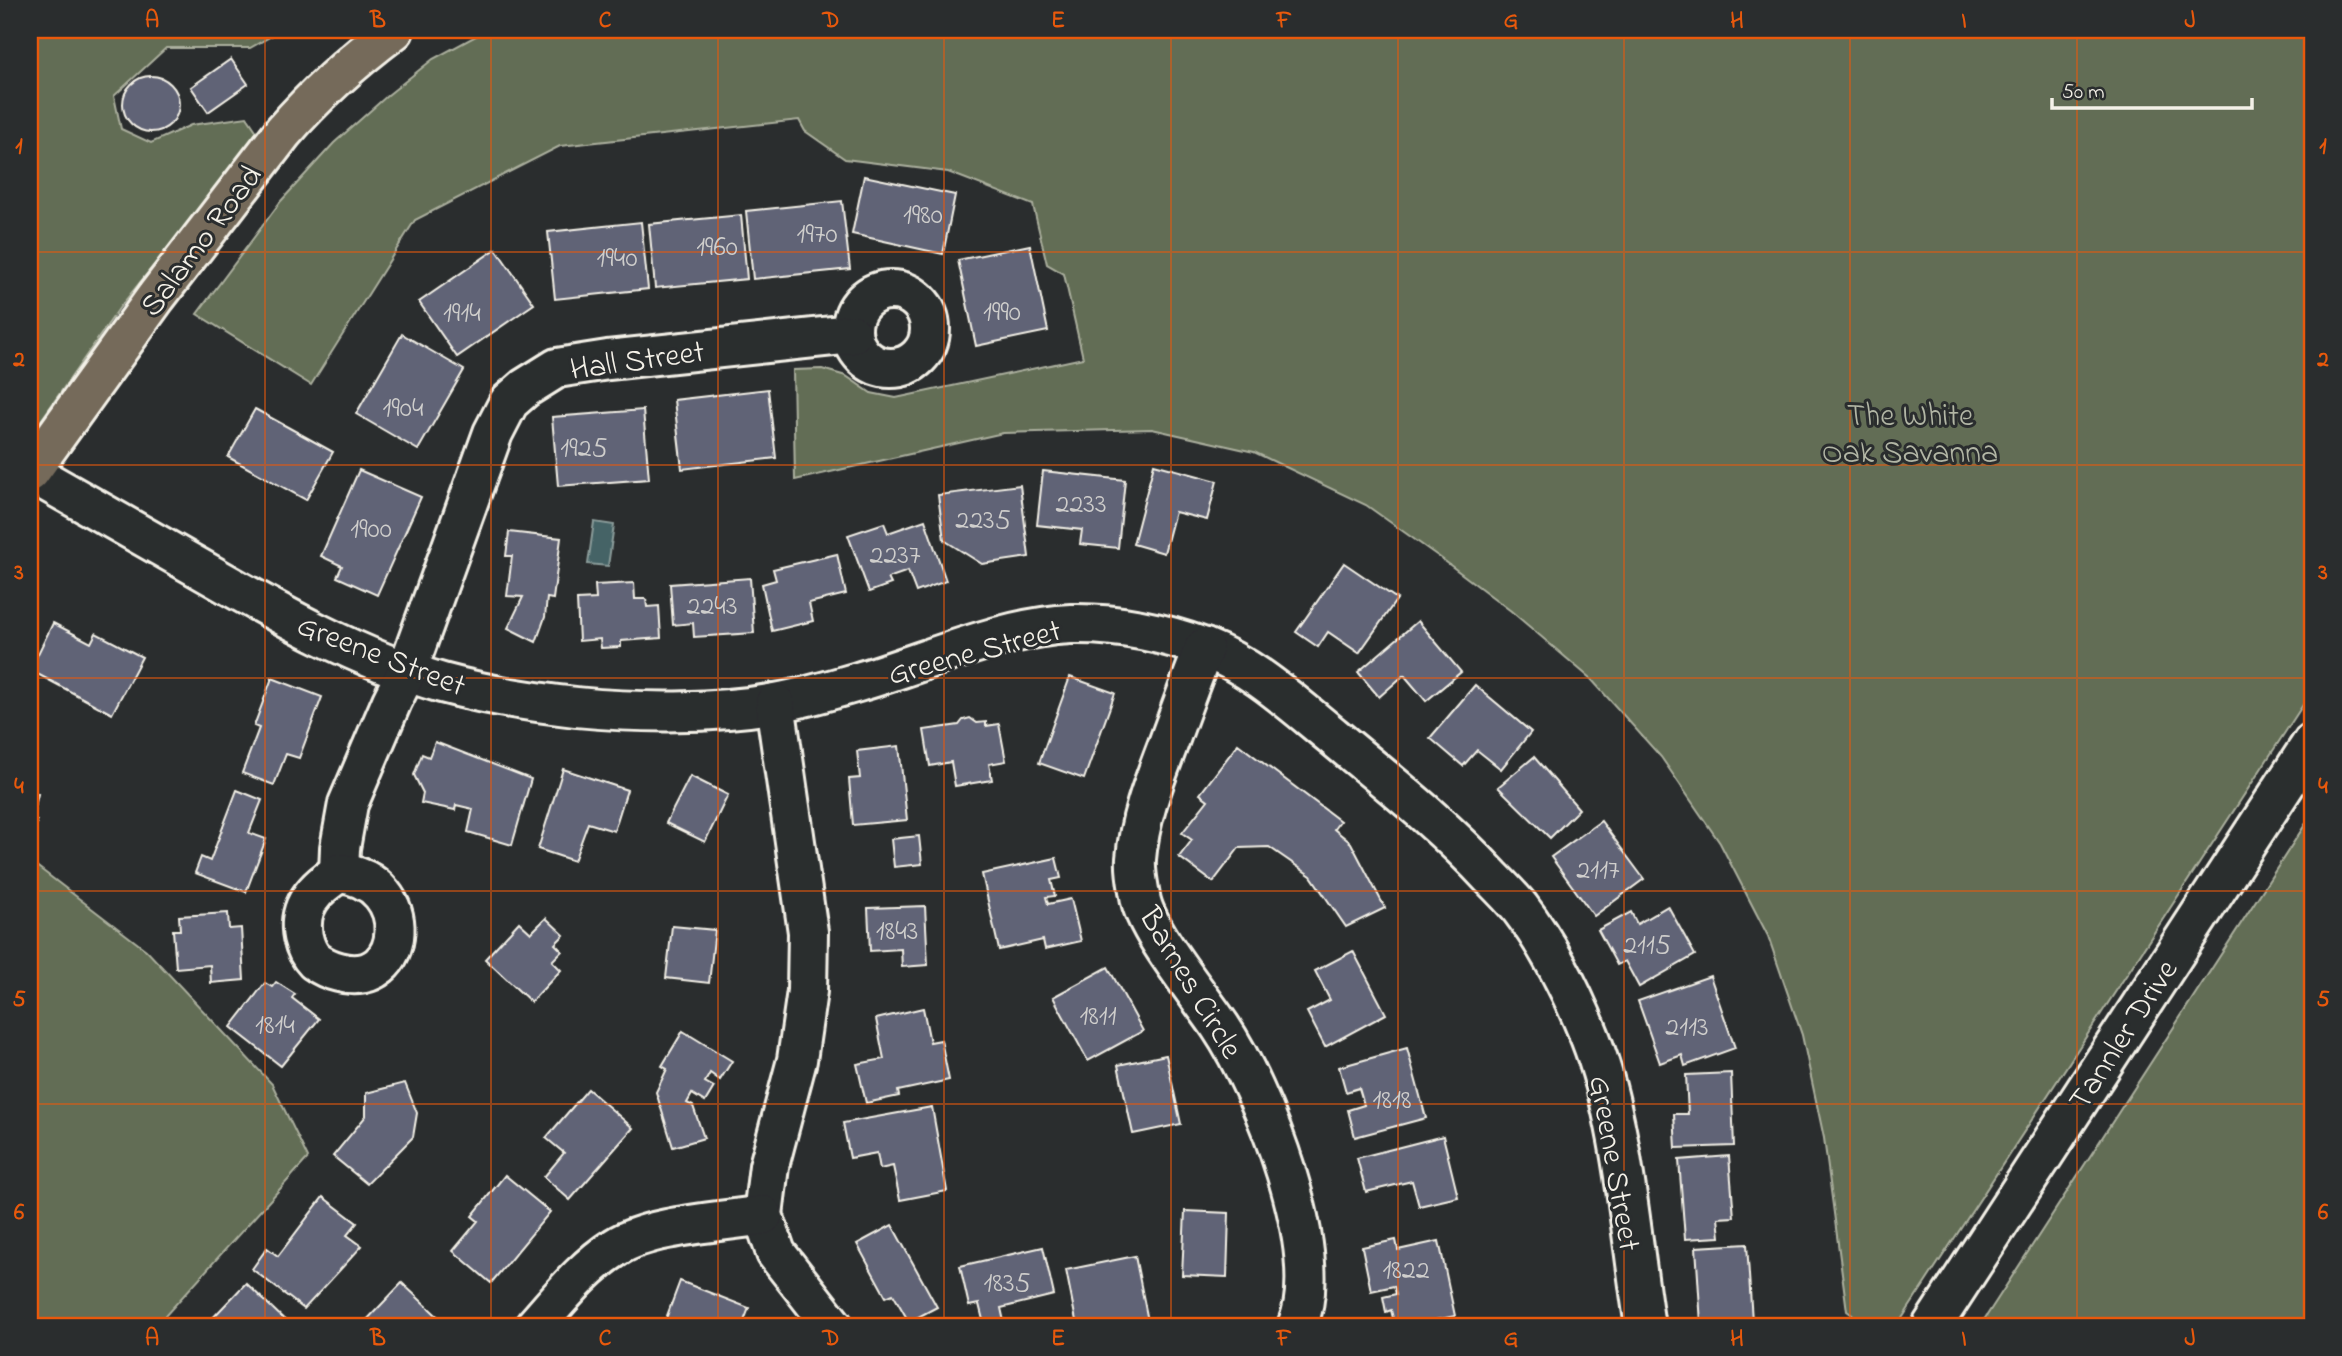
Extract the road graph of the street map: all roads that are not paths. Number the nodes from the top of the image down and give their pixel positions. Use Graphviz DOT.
graph roads {
  1 [pos="394,30"];
  2 [pos="852,334"];
  3 [pos="30,472"];
  4 [pos="1204,648"];
  5 [pos="407,671"];
  6 [pos="775,703"];
  7 [pos="2312,743"];
  8 [pos="339,873"];
  9 [pos="763,1215"];
  10 [pos="1303,1324"];
  11 [pos="535,1326"];
  12 [pos="833,1326"];
  13 [pos="1645,1326"];
  14 [pos="1932,1326"];
  1 -- 3 [label="main road, Salamo Road"];
  2 -- 5 [label="street, Hall Street"];
  3 -- 5 [label="street, Greene Street"];
  4 -- 6 [label="street, Greene Street"];
  4 -- 10 [label="street, Barnes Circle"];
  4 -- 13 [label="street, Greene Street"];
  5 -- 6 [label="street, Greene Street"];
  5 -- 8 [label="street, Hall Street"];
  6 -- 9 [label="street"];
  7 -- 14 [label="street, Tannler Drive"];
  9 -- 11 [label="street"];
  9 -- 12 [label="street"];
}
